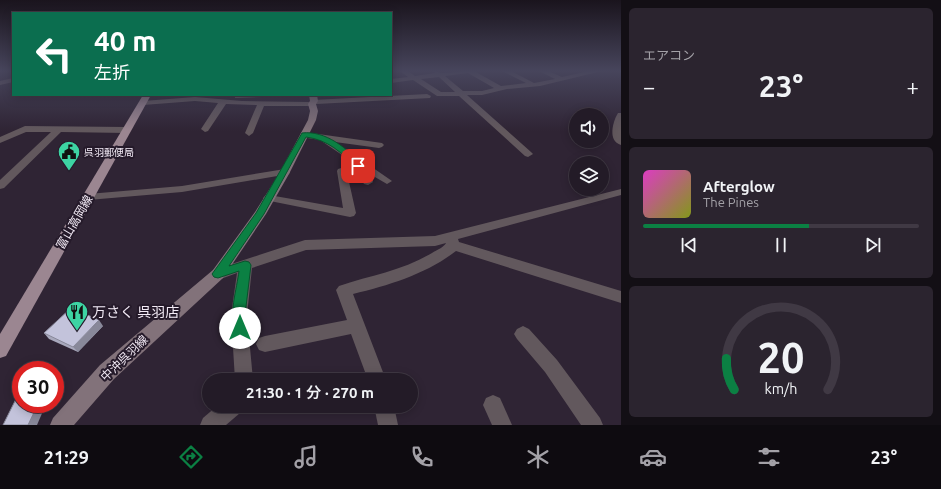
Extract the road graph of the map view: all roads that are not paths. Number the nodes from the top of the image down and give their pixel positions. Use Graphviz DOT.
graph roads {
  1 [pos="394,91"];
  2 [pos="435,91"];
  3 [pos="458,91"];
  4 [pos="490,91"];
  5 [pos="461,94"];
  6 [pos="400,95"];
  7 [pos="232,96"];
  8 [pos="427,96"];
  9 [pos="145,99"];
  10 [pos="195,99"];
  11 [pos="313,101"];
  12 [pos="223,102"];
  13 [pos="261,104"];
  14 [pos="621,115"];
  15 [pos="205,129"];
  16 [pos="58,130"];
  17 [pos="127,130"];
  18 [pos="249,133"];
  19 [pos="304,135"];
  20 [pos="323,138"];
  21 [pos="0,140"];
  22 [pos="621,142"];
  23 [pos="379,145"];
  24 [pos="528,154"];
  25 [pos="358,166"];
  26 [pos="285,172"];
  27 [pos="387,181"];
  28 [pos="368,182"];
  29 [pos="0,186"];
  30 [pos="621,192"];
  31 [pos="88,197"];
  32 [pos="269,198"];
  33 [pos="452,241"];
  34 [pos="245,265"];
  35 [pos="218,274"];
  36 [pos="621,297"];
  37 [pos="357,325"];
  38 [pos="523,334"];
  39 [pos="264,344"];
  40 [pos="0,350"];
  41 [pos="243,373"];
  42 [pos="374,373"];
  43 [pos="492,405"];
  44 [pos="225,413"];
  45 [pos="385,413"];
  46 [pos="60,425"];
  47 [pos="210,425"];
  48 [pos="388,425"];
  49 [pos="502,425"];
  50 [pos="593,425"];
  1 -- 6 [label="street"];
  2 -- 5 [label="street"];
  3 -- 5 [label="street"];
  4 -- 5 [label="street"];
  5 -- 24 [label="street"];
  7 -- 10 [label="street"];
  8 -- 11 [label="street"];
  9 -- 10 [label="street"];
  9 -- 17 [label="main road, 富山高岡線"];
  10 -- 12 [label="street"];
  11 -- 13 [label="street"];
  11 -- 19 [label="main road, 中沖呉羽線"];
  12 -- 13 [label="street"];
  12 -- 15 [label="street"];
  13 -- 18 [label="street"];
  14 -- 22 [label="street"];
  16 -- 17 [label="street"];
  16 -- 21 [label="street"];
  16 -- 29 [label="street"];
  17 -- 31 [label="main road, 富山高岡線"];
  19 -- 20 [label="street"];
  19 -- 26 [label="main road, 中沖呉羽線"];
  20 -- 23 [label="street"];
  20 -- 25 [label="street"];
  25 -- 27 [label="street"];
  25 -- 28 [label="street"];
  25 -- 32 [label="street"];
  26 -- 31 [label="street"];
  26 -- 32 [label="main road, 中沖呉羽線"];
  30 -- 33 [label="street"];
  31 -- 40 [label="main road, 富山高岡線"];
  32 -- 35 [label="main road, 中沖呉羽線"];
  33 -- 34 [label="street"];
  33 -- 36 [label="street"];
  33 -- 37 [label="street"];
  34 -- 35 [label="street"];
  34 -- 41 [label="street"];
  35 -- 46 [label="main road, 中沖呉羽線"];
  37 -- 39 [label="street"];
  37 -- 42 [label="street"];
  38 -- 50 [label="street"];
  43 -- 49 [label="street"];
  44 -- 47 [label="street"];
  45 -- 48 [label="street"];
}
